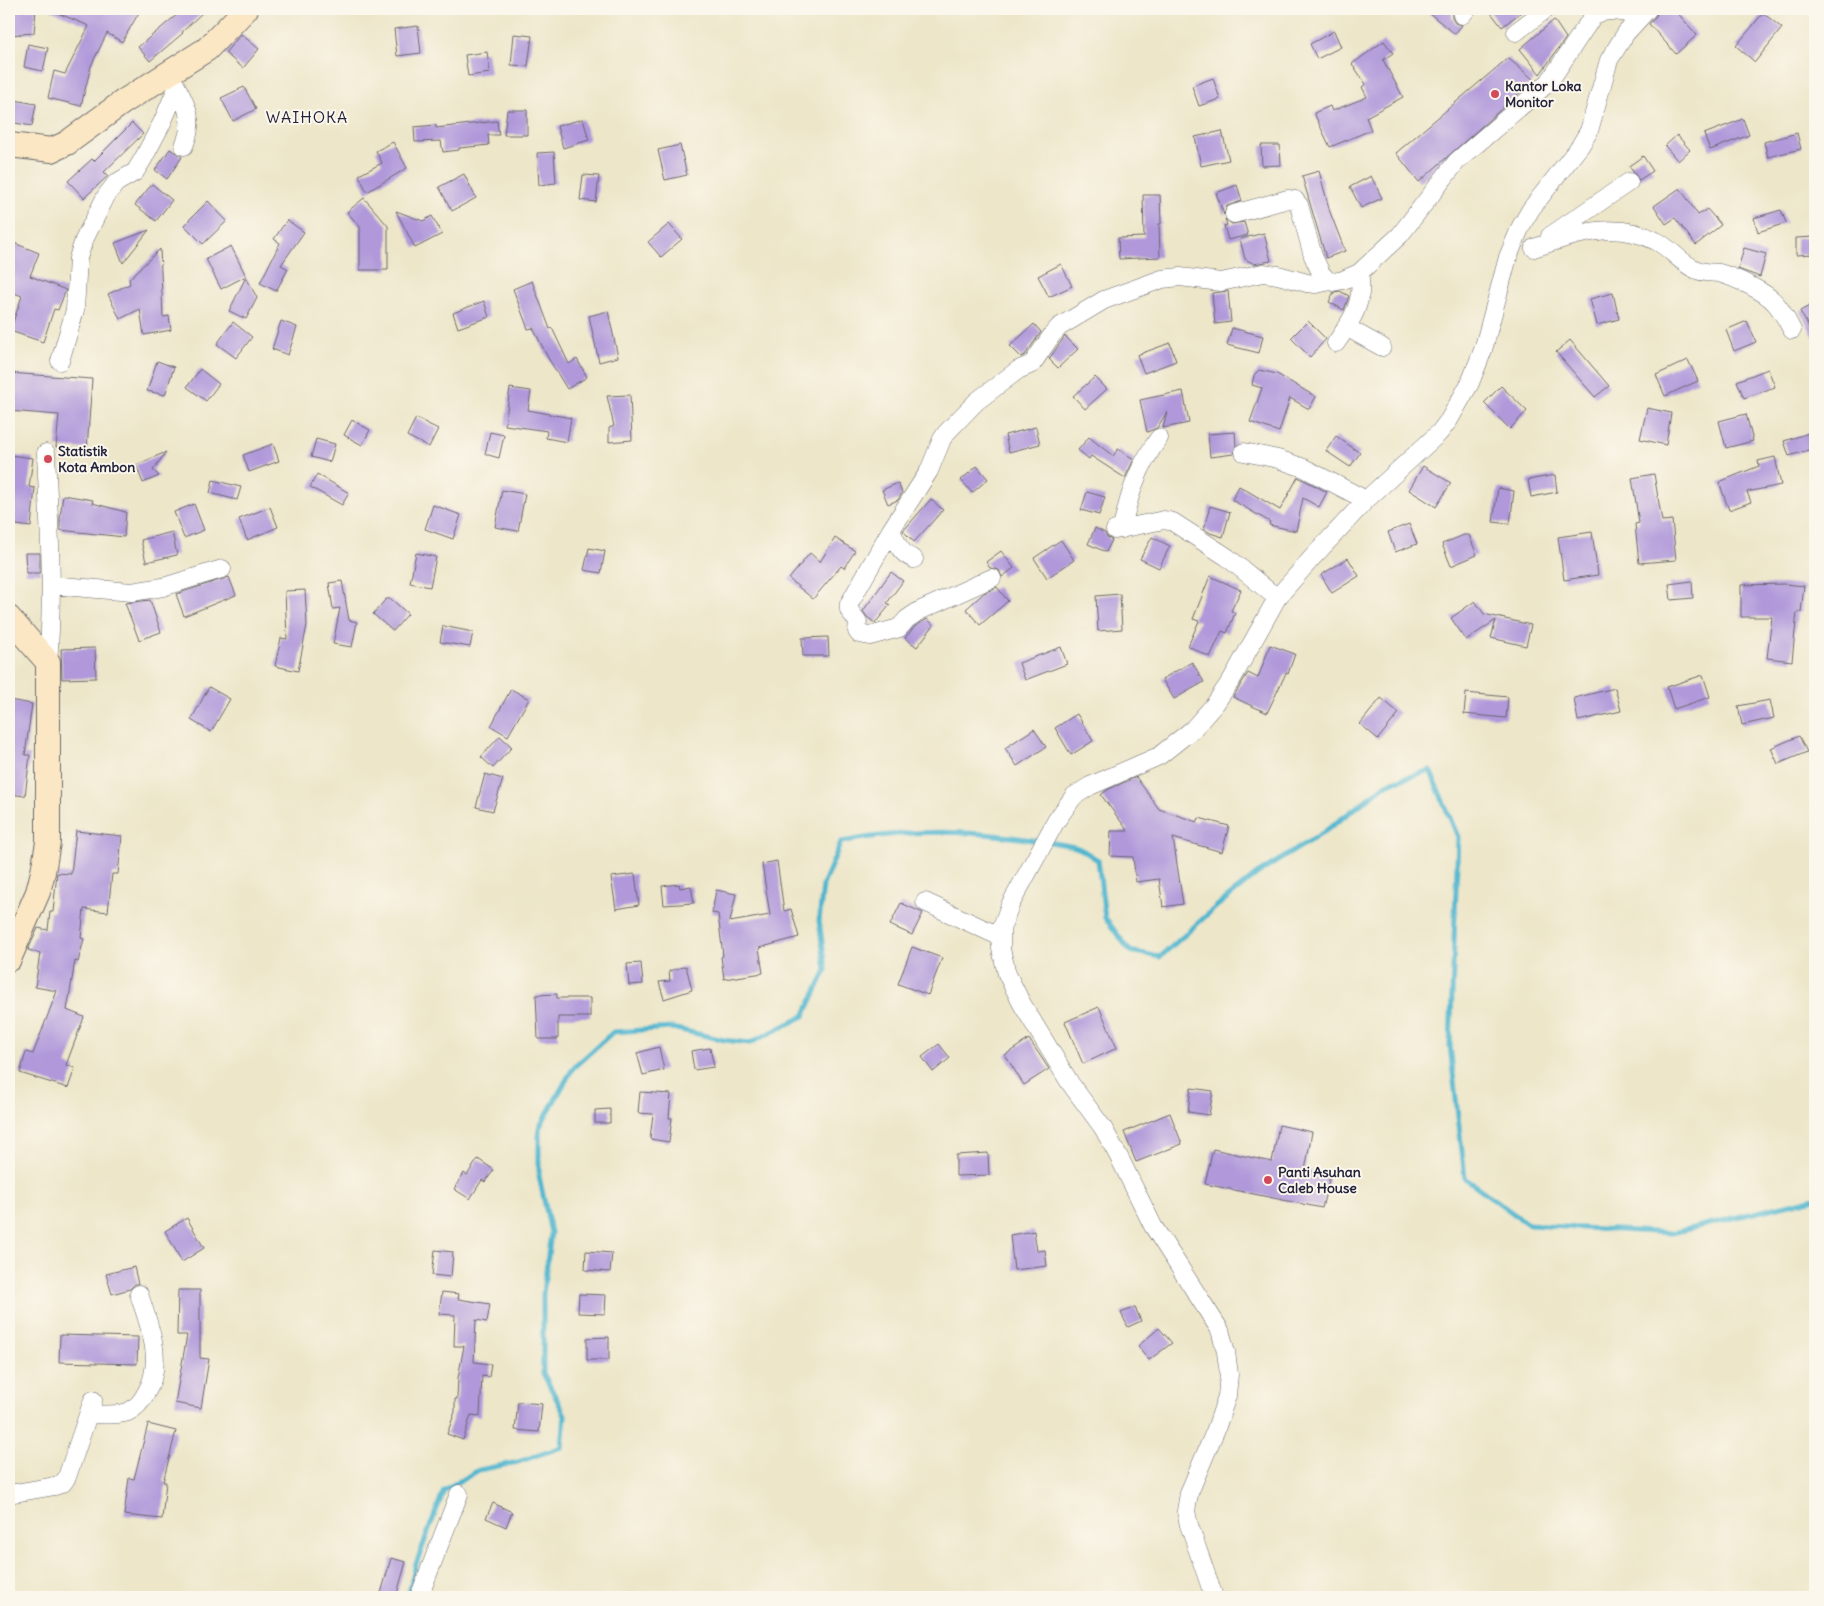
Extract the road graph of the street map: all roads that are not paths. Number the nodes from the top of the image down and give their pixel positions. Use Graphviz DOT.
graph roads {
  1 [pos="246,9"];
  2 [pos="1546,9"];
  3 [pos="1633,12"];
  4 [pos="1516,32"];
  5 [pos="173,80"];
  6 [pos="9,145"];
  7 [pos="184,146"];
  8 [pos="1629,182"];
  9 [pos="1234,214"];
  10 [pos="1534,248"];
  11 [pos="1508,257"];
  12 [pos="1359,273"];
  13 [pos="1331,281"];
  14 [pos="1346,328"];
  15 [pos="1792,330"];
  16 [pos="1336,342"];
  17 [pos="1382,347"];
  18 [pos="60,360"];
  19 [pos="1159,438"];
  20 [pos="1244,452"];
  21 [pos="46,453"];
  22 [pos="1366,500"];
  23 [pos="891,530"];
  24 [pos="914,559"];
  25 [pos="222,569"];
  26 [pos="992,578"];
  27 [pos="51,585"];
  28 [pos="1277,598"];
  29 [pos="9,618"];
  30 [pos="48,662"];
  31 [pos="926,902"];
  32 [pos="1001,937"];
  33 [pos="9,959"];
  34 [pos="139,1294"];
  35 [pos="9,1494"];
  36 [pos="460,1494"];
  37 [pos="419,1597"];
  38 [pos="1214,1597"];
  1 -- 5 [label="street"];
  2 -- 4 [label="street"];
  3 -- 11 [label="street"];
  3 -- 12 [label="street"];
  5 -- 6 [label="street"];
  5 -- 7 [label="street"];
  5 -- 18 [label="street"];
  8 -- 10 [label="street"];
  9 -- 13 [label="street"];
  10 -- 11 [label="street"];
  10 -- 15 [label="street"];
  11 -- 22 [label="street"];
  12 -- 13 [label="street"];
  12 -- 14 [label="street"];
  13 -- 23 [label="street"];
  14 -- 16 [label="street"];
  14 -- 17 [label="street"];
  19 -- 28 [label="street"];
  20 -- 22 [label="street"];
  21 -- 27 [label="street"];
  22 -- 28 [label="street"];
  23 -- 24 [label="street"];
  23 -- 26 [label="street"];
  25 -- 27 [label="street"];
  27 -- 30 [label="street"];
  28 -- 32 [label="street"];
  29 -- 30 [label="street"];
  30 -- 33 [label="street"];
  31 -- 32 [label="street"];
  32 -- 38 [label="street"];
  34 -- 35 [label="street"];
  36 -- 37 [label="street"];
}
